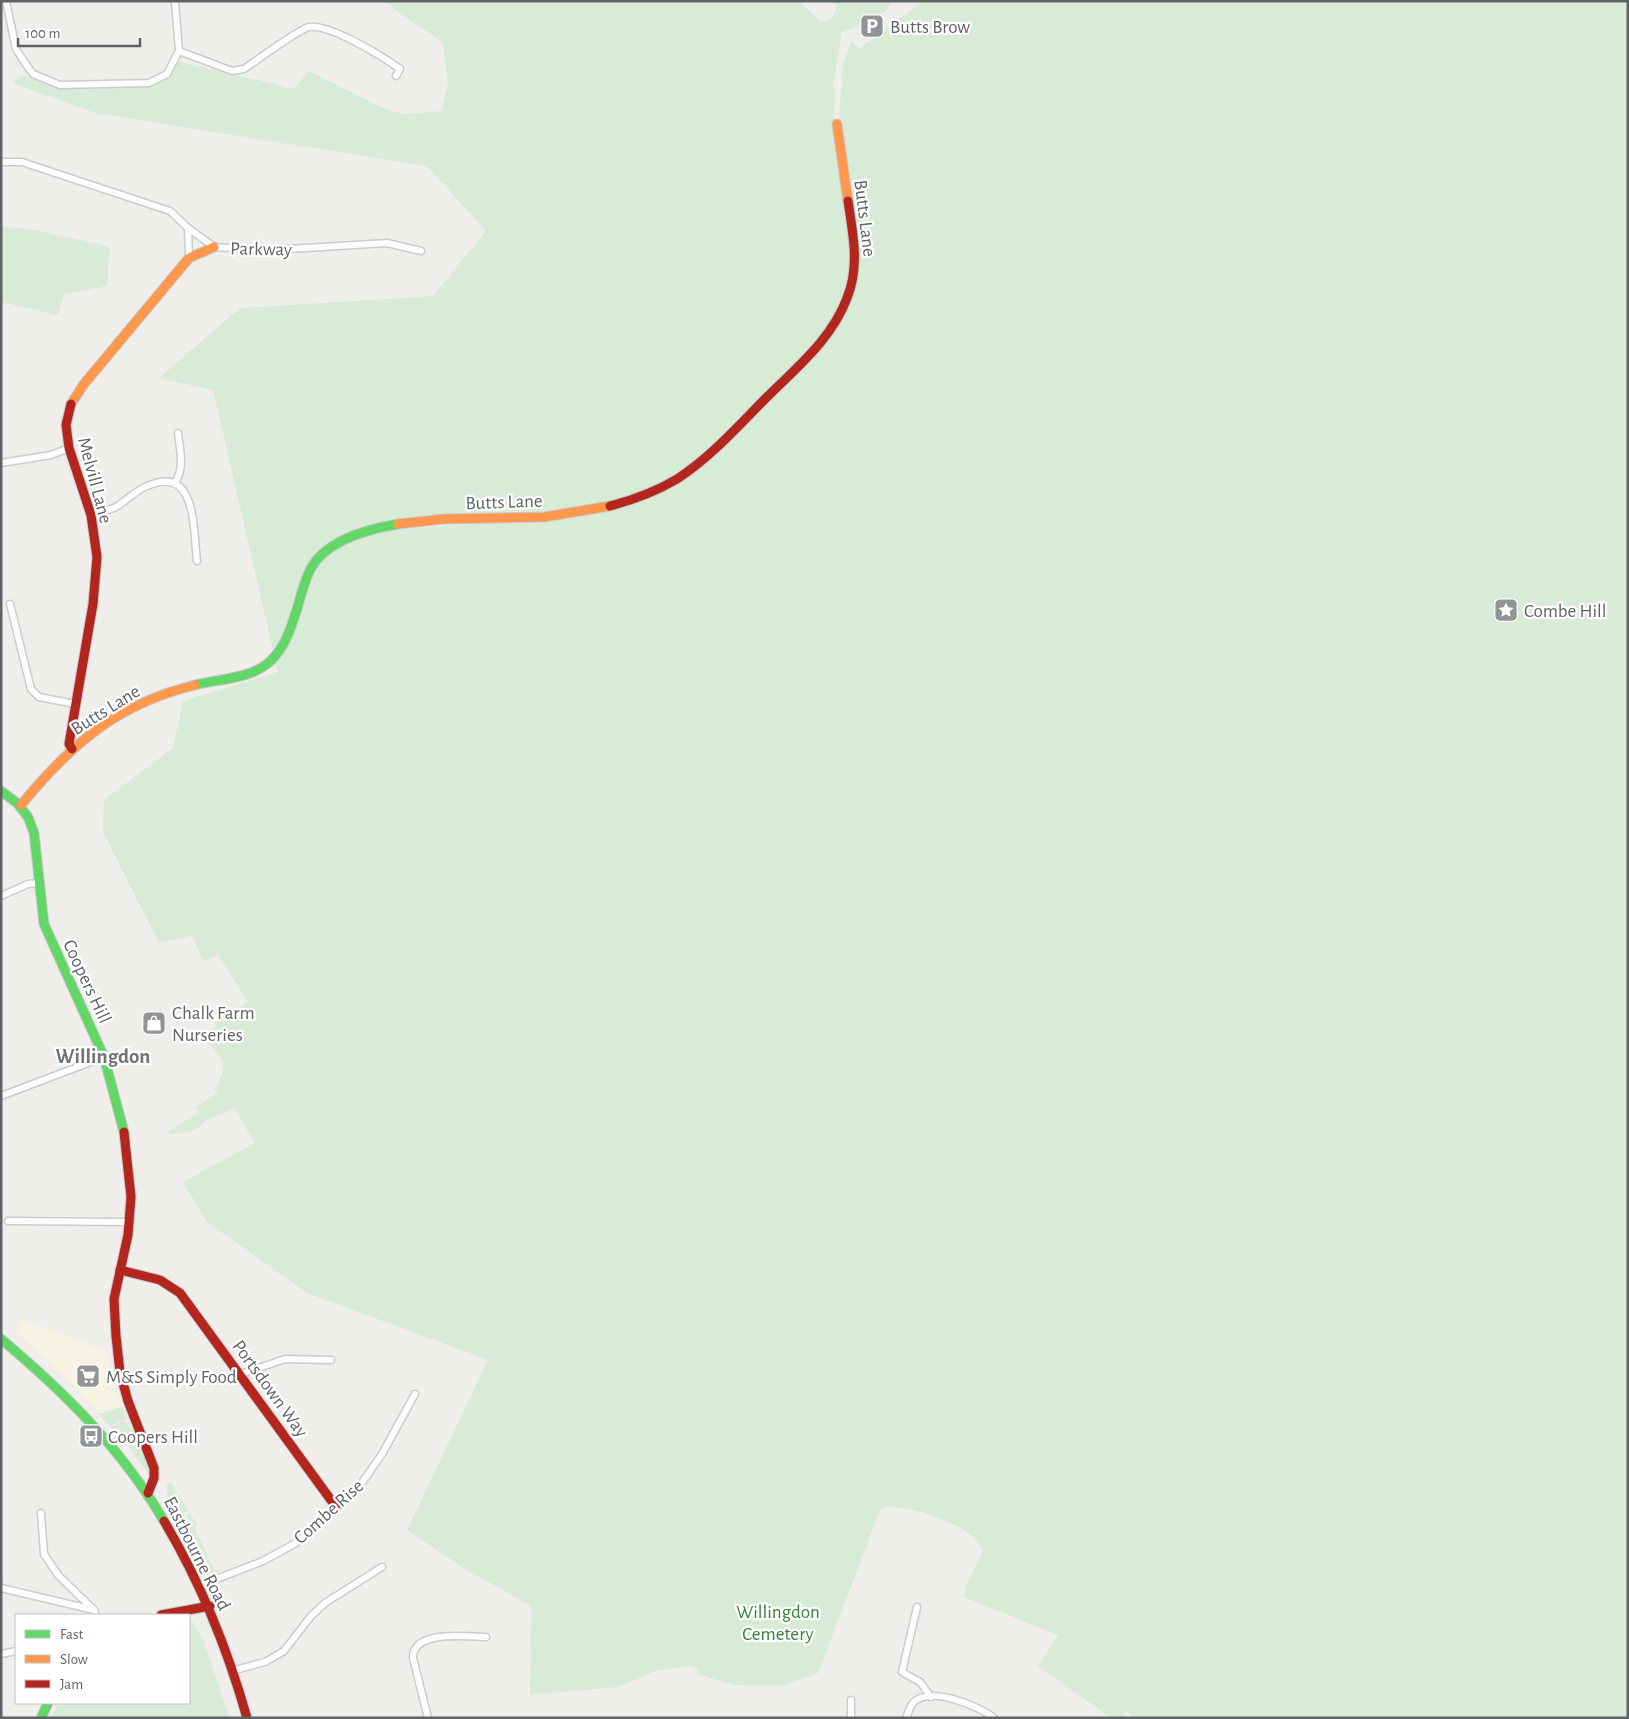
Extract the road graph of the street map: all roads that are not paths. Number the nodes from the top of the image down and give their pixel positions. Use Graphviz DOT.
graph roads {
  1 [pos="6,1"];
  2 [pos="175,1"];
  3 [pos="180,51"];
  4 [pos="396,76"];
  5 [pos="837,124"];
  6 [pos="1,162"];
  7 [pos="188,228"];
  8 [pos="214,247"];
  9 [pos="421,251"];
  10 [pos="189,258"];
  11 [pos="178,433"];
  12 [pos="69,448"];
  13 [pos="1,462"];
  14 [pos="175,483"];
  15 [pos="91,515"];
  16 [pos="198,560"];
  17 [pos="10,604"];
  18 [pos="74,704"];
  19 [pos="72,749"];
  20 [pos="1,792"];
  21 [pos="21,806"];
  22 [pos="38,883"];
  23 [pos="1,896"];
  24 [pos="104,1057"];
  25 [pos="1,1096"];
  26 [pos="8,1221"];
  27 [pos="130,1222"];
  28 [pos="120,1270"];
  29 [pos="1,1339"];
  30 [pos="331,1360"];
  31 [pos="241,1374"];
  32 [pos="415,1394"];
  33 [pos="148,1492"];
  34 [pos="336,1507"];
  35 [pos="41,1513"];
  36 [pos="382,1567"];
  37 [pos="201,1585"];
  38 [pos="1,1588"];
  39 [pos="210,1606"];
  40 [pos="917,1607"];
  41 [pos="95,1613"];
  42 [pos="166,1614"];
  43 [pos="486,1637"];
  44 [pos="15,1651"];
  45 [pos="1,1654"];
  46 [pos="235,1670"];
  47 [pos="931,1697"];
  48 [pos="851,1700"];
  49 [pos="48,1704"];
  50 [pos="41,1718"];
  51 [pos="247,1718"];
  52 [pos="428,1718"];
  53 [pos="851,1718"];
  54 [pos="906,1718"];
  55 [pos="994,1718"];
  1 -- 3 [label="street"];
  2 -- 3 [label="street"];
  3 -- 4 [label="street"];
  5 -- 19 [label="street, Butts Lane"];
  6 -- 7 [label="street, Parkway"];
  7 -- 8 [label="street, Parkway"];
  7 -- 10 [label="street"];
  8 -- 9 [label="street, Parkway"];
  8 -- 10 [label="street"];
  10 -- 12 [label="street, Melvill Lane"];
  11 -- 14 [label="street"];
  12 -- 13 [label="street"];
  12 -- 15 [label="street, Melvill Lane"];
  14 -- 15 [label="street"];
  14 -- 16 [label="street"];
  15 -- 18 [label="street, Melvill Lane"];
  17 -- 18 [label="street"];
  18 -- 19 [label="street, Melvill Lane"];
  19 -- 21 [label="street, Butts Lane"];
  20 -- 21 [label="street"];
  21 -- 22 [label="street, Coopers Hill"];
  22 -- 23 [label="street"];
  22 -- 24 [label="street, Coopers Hill"];
  24 -- 25 [label="street"];
  24 -- 27 [label="street, Coopers Hill"];
  26 -- 27 [label="street"];
  27 -- 28 [label="street, Coopers Hill"];
  28 -- 31 [label="street, Portsdown Way"];
  28 -- 33 [label="street, Coopers Hill"];
  29 -- 33 [label="street, Eastbourne Road"];
  30 -- 31 [label="street"];
  31 -- 34 [label="street, Portsdown Way"];
  32 -- 34 [label="street, Combe Rise"];
  33 -- 37 [label="street, Eastbourne Road"];
  34 -- 37 [label="street, Combe Rise"];
  35 -- 41 [label="street"];
  36 -- 46 [label="street"];
  37 -- 39 [label="street, Eastbourne Road"];
  38 -- 41 [label="street"];
  39 -- 42 [label="street"];
  39 -- 46 [label="street, Eastbourne Road"];
  40 -- 47 [label="street"];
  43 -- 52 [label="street"];
  44 -- 45 [label="street"];
  46 -- 51 [label="street, Eastbourne Road"];
  47 -- 54 [label="street"];
  47 -- 55 [label="street"];
  48 -- 53 [label="street"];
  49 -- 50 [label="street"];
}
